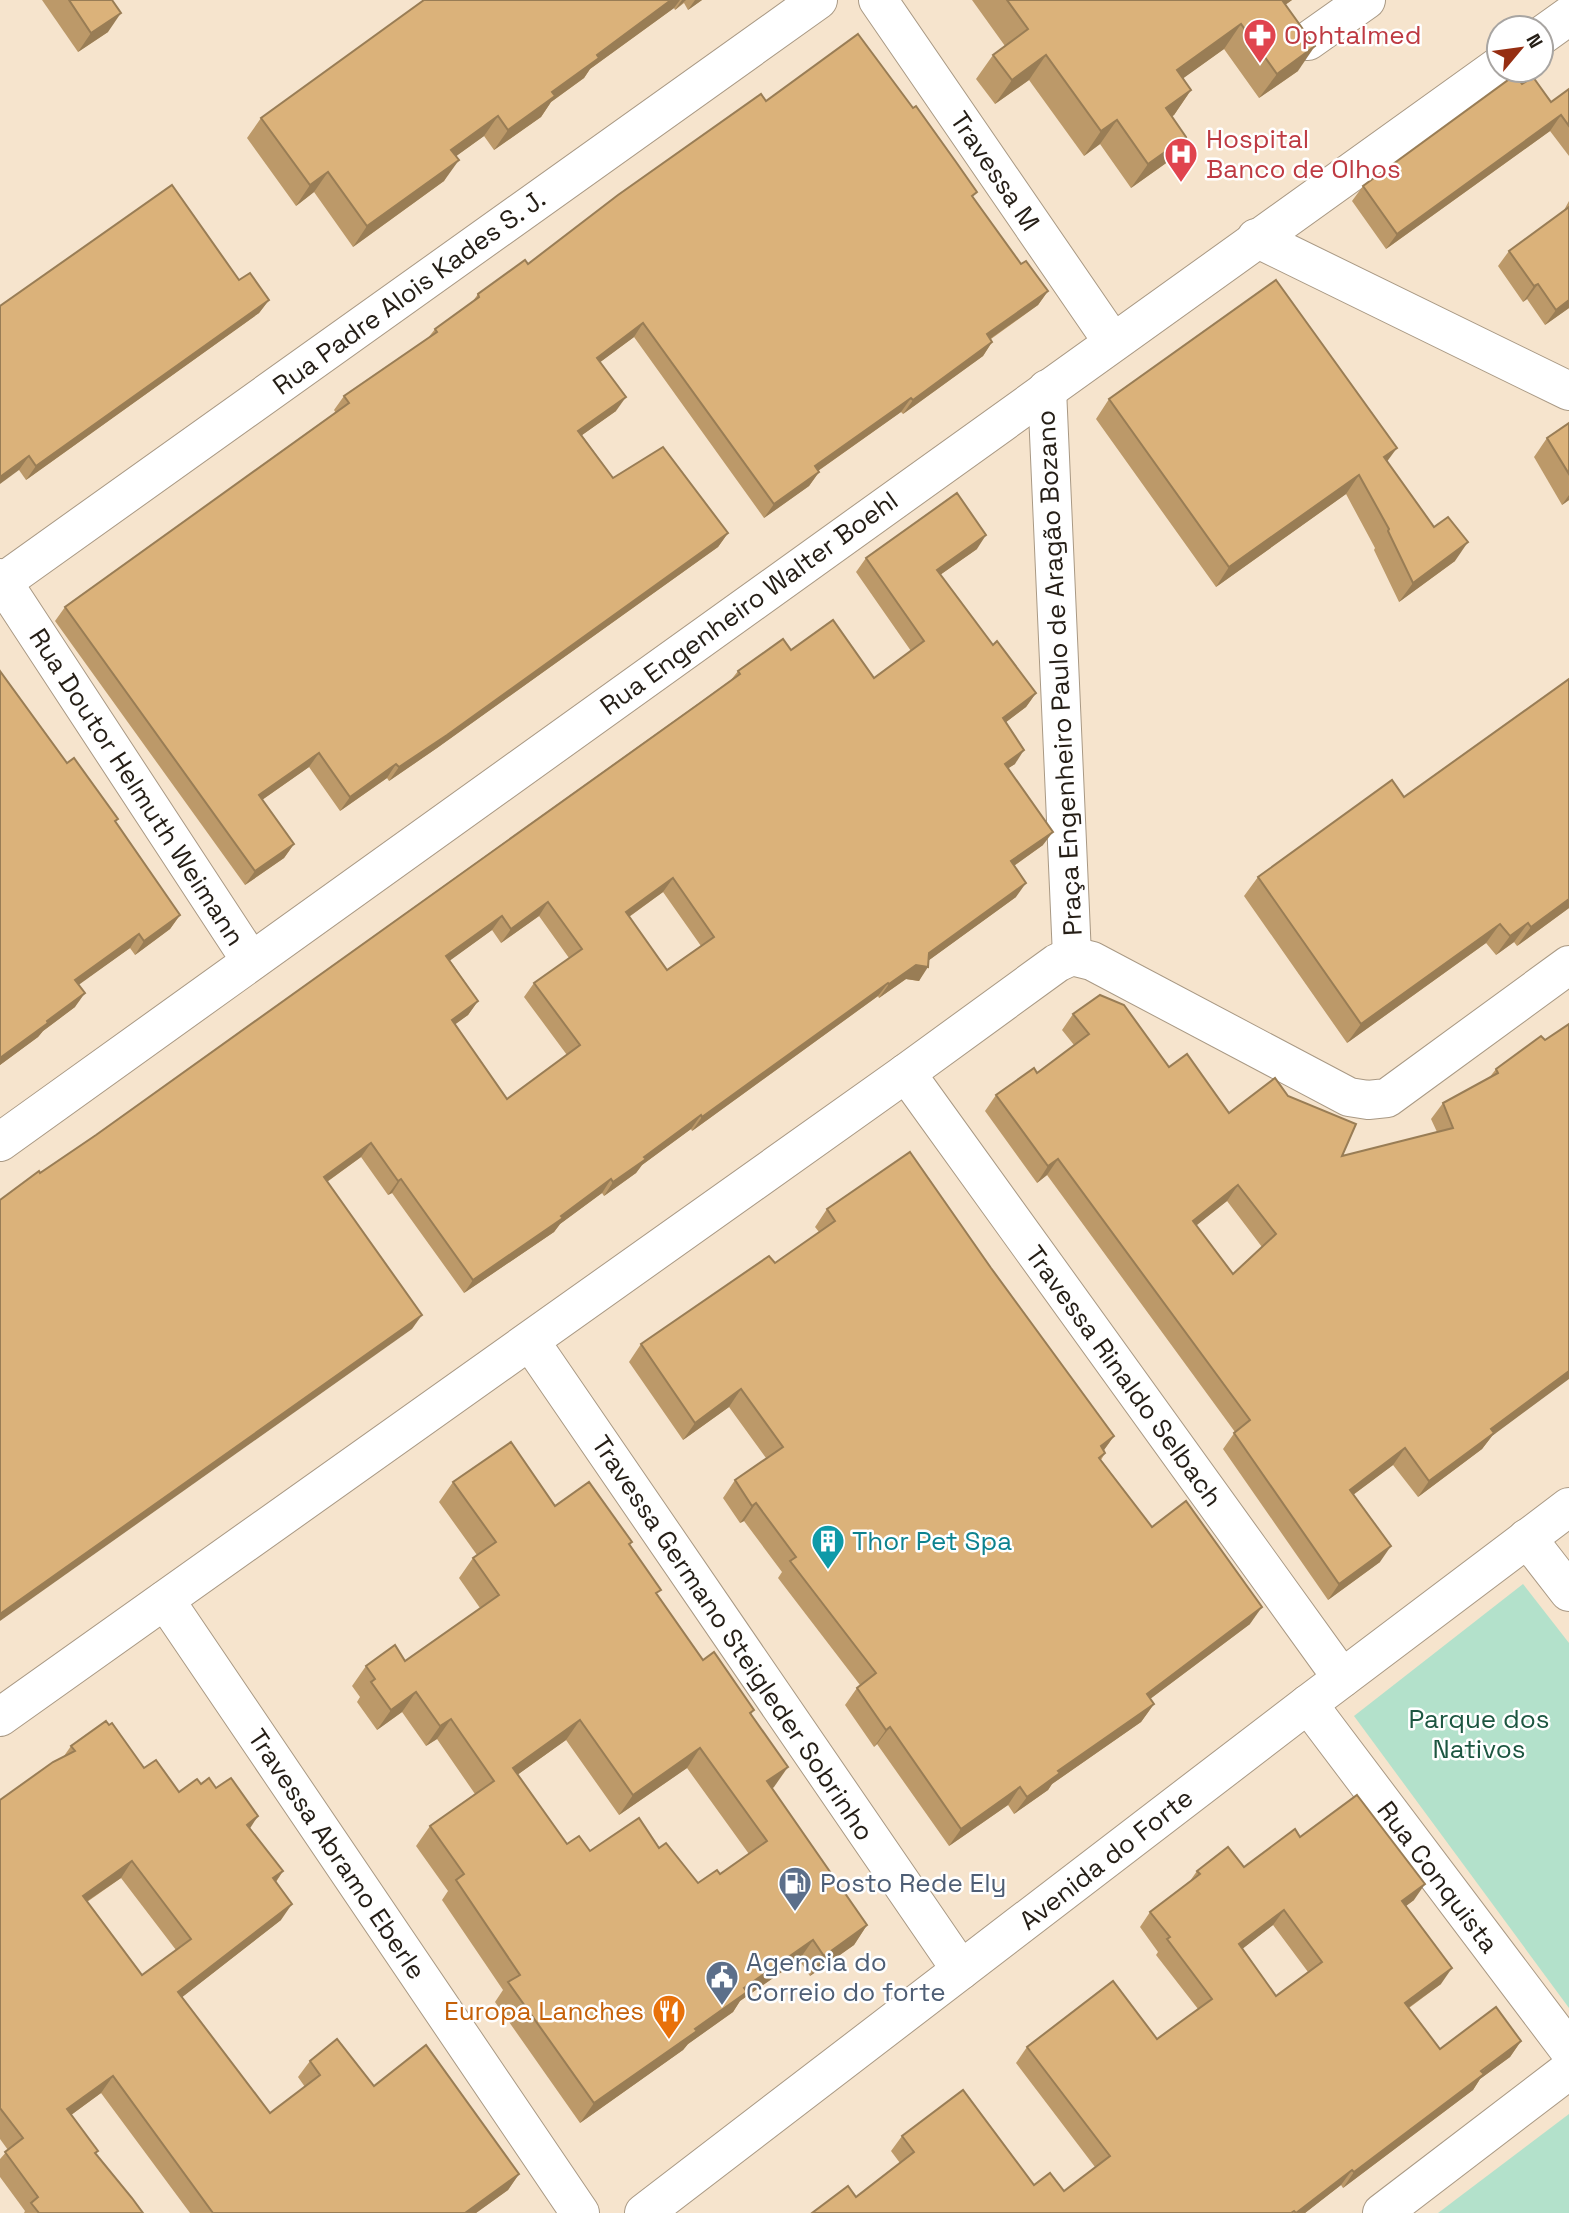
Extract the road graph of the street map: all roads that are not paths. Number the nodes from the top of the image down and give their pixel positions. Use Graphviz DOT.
graph roads {
  1 [pos="818,0"];
  2 [pos="878,0"];
  3 [pos="1366,0"];
  4 [pos="1564,0"];
  5 [pos="1569,10"];
  6 [pos="1308,41"];
  7 [pos="1485,76"];
  8 [pos="1256,238"];
  9 [pos="1112,341"];
  10 [pos="1047,389"];
  11 [pos="1569,391"];
  12 [pos="1,582"];
  13 [pos="1072,956"];
  14 [pos="251,961"];
  15 [pos="1569,965"];
  16 [pos="906,1073"];
  17 [pos="0,1142"];
  18 [pos="530,1341"];
  19 [pos="1569,1507"];
  20 [pos="1527,1538"];
  21 [pos="1569,1592"];
  22 [pos="165,1600"];
  23 [pos="1342,1678"];
  24 [pos="1308,1704"];
  25 [pos="0,1717"];
  26 [pos="961,1970"];
  27 [pos="1569,2050"];
  28 [pos="1569,2070"];
  29 [pos="580,2213"];
  30 [pos="644,2213"];
  31 [pos="1382,2213"];
  1 -- 12 [label="street, Rua Padre Alois Kades S. J."];
  2 -- 9 [label="street, Travessa M"];
  3 -- 6 [label="street"];
  4 -- 5 [label="street"];
  7 -- 8 [label="street, Rua Engenheiro Walter Boehl"];
  8 -- 9 [label="street, Rua Engenheiro Walter Boehl"];
  8 -- 11 [label="street"];
  9 -- 10 [label="street, Rua Engenheiro Walter Boehl"];
  10 -- 13 [label="street, Praça Engenheiro Paulo de Aragão Bozano"];
  10 -- 14 [label="street, Rua Engenheiro Walter Boehl"];
  12 -- 14 [label="street, Rua Doutor Helmuth Weimann"];
  13 -- 15 [label="street"];
  13 -- 16 [label="street"];
  14 -- 17 [label="street, Rua Engenheiro Walter Boehl"];
  16 -- 18 [label="street"];
  16 -- 23 [label="street, Travessa Rinaldo Selbach"];
  18 -- 22 [label="street"];
  18 -- 26 [label="street, Travessa Germano Steigleder Sobrinho"];
  19 -- 20 [label="street, Avenida do Forte"];
  20 -- 21 [label="street"];
  20 -- 23 [label="street, Avenida do Forte"];
  22 -- 25 [label="street"];
  22 -- 29 [label="street, Travessa Abramo Eberle"];
  23 -- 24 [label="street, Avenida do Forte"];
  24 -- 26 [label="street, Avenida do Forte"];
  24 -- 27 [label="street, Rua Conquista"];
  26 -- 30 [label="street, Avenida do Forte"];
  28 -- 31 [label="street"];
}
